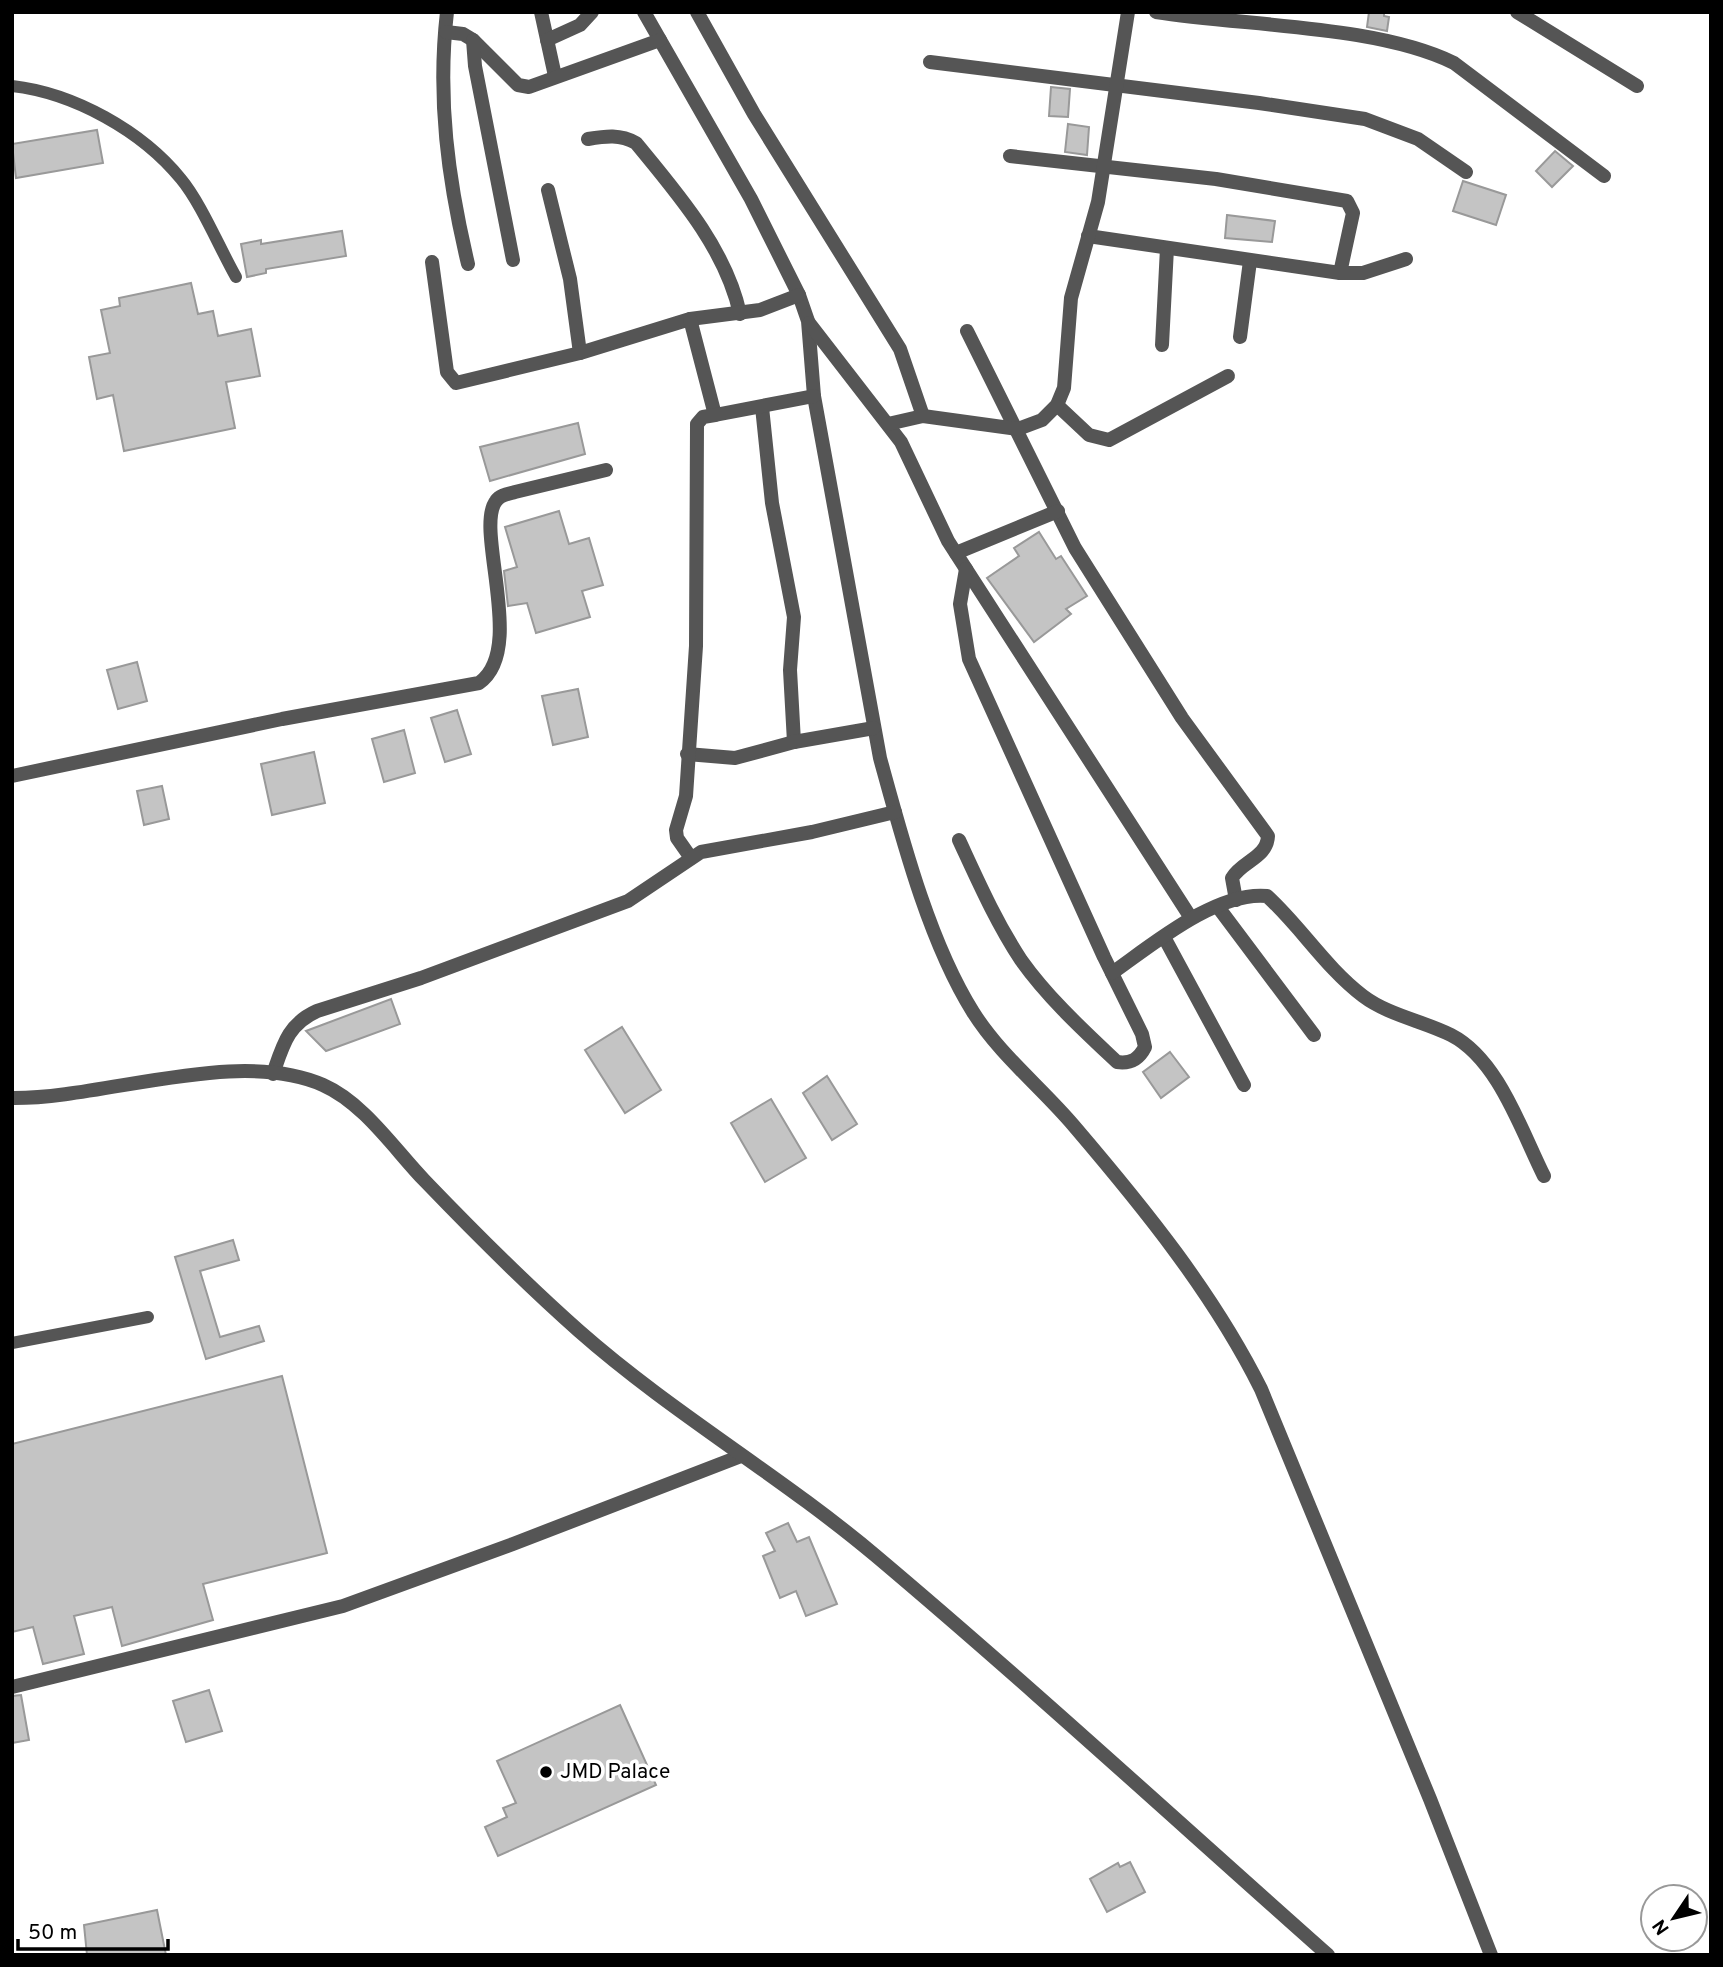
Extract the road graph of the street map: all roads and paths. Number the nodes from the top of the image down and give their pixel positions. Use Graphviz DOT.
graph roads {
  1 [pos="447,12"];
  2 [pos="541,12"];
  3 [pos="592,12"];
  4 [pos="644,12"];
  5 [pos="697,12"];
  6 [pos="1128,12"];
  7 [pos="1156,12"];
  8 [pos="1517,12"];
  9 [pos="446,32"];
  10 [pos="473,40"];
  11 [pos="547,40"];
  12 [pos="660,40"];
  13 [pos="930,62"];
  14 [pos="555,76"];
  15 [pos="1116,85"];
  16 [pos="12,86"];
  17 [pos="1637,86"];
  18 [pos="588,139"];
  19 [pos="1010,156"];
  20 [pos="1104,166"];
  21 [pos="1466,172"];
  22 [pos="1604,176"];
  23 [pos="548,190"];
  24 [pos="1088,236"];
  25 [pos="1167,248"];
  26 [pos="1406,259"];
  27 [pos="513,260"];
  28 [pos="1251,261"];
  29 [pos="432,262"];
  30 [pos="468,264"];
  31 [pos="1340,273"];
  32 [pos="236,277"];
  33 [pos="799,295"];
  34 [pos="740,314"];
  35 [pos="690,318"];
  36 [pos="808,321"];
  37 [pos="967,331"];
  38 [pos="1240,337"];
  39 [pos="1162,345"];
  40 [pos="580,353"];
  41 [pos="1228,376"];
  42 [pos="814,396"];
  43 [pos="1057,405"];
  44 [pos="762,407"];
  45 [pos="709,416"];
  46 [pos="923,416"];
  47 [pos="888,424"];
  48 [pos="1018,429"];
  49 [pos="606,470"];
  50 [pos="1058,511"];
  51 [pos="956,553"];
  52 [pos="966,569"];
  53 [pos="874,728"];
  54 [pos="794,742"];
  55 [pos="687,754"];
  56 [pos="12,776"];
  57 [pos="895,812"];
  58 [pos="959,840"];
  59 [pos="683,848"];
  60 [pos="1236,900"];
  61 [pos="1219,907"];
  62 [pos="1191,918"];
  63 [pos="1164,937"];
  64 [pos="1112,973"];
  65 [pos="1314,1035"];
  66 [pos="273,1074"];
  67 [pos="1244,1085"];
  68 [pos="12,1098"];
  69 [pos="1544,1176"];
  70 [pos="148,1317"];
  71 [pos="12,1343"];
  72 [pos="741,1456"];
  73 [pos="12,1687"];
  74 [pos="1328,1955"];
  75 [pos="1491,1955"];
  1 -- 9 [label="street"];
  2 -- 11 [label="street"];
  3 -- 11 [label="street"];
  4 -- 12 [label="street"];
  5 -- 46 [label="street"];
  6 -- 15 [label="street"];
  7 -- 22 [label="street"];
  8 -- 17 [label="street"];
  9 -- 10 [label="street"];
  9 -- 30 [label="street"];
  10 -- 14 [label="street"];
  10 -- 27 [label="street"];
  11 -- 14 [label="street"];
  12 -- 14 [label="street"];
  12 -- 33 [label="street"];
  13 -- 15 [label="street"];
  15 -- 20 [label="street"];
  15 -- 21 [label="street"];
  16 -- 32 [label="lane"];
  18 -- 34 [label="street"];
  19 -- 20 [label="street"];
  20 -- 24 [label="street"];
  20 -- 31 [label="street"];
  23 -- 40 [label="street"];
  24 -- 25 [label="street"];
  24 -- 43 [label="street"];
  25 -- 28 [label="street"];
  25 -- 39 [label="street"];
  26 -- 31 [label="street"];
  28 -- 31 [label="street"];
  28 -- 38 [label="street"];
  29 -- 40 [label="street"];
  33 -- 34 [label="street"];
  33 -- 36 [label="street"];
  34 -- 35 [label="street"];
  35 -- 40 [label="street"];
  35 -- 45 [label="street"];
  36 -- 42 [label="street"];
  36 -- 47 [label="street"];
  37 -- 48 [label="street"];
  41 -- 43 [label="street"];
  42 -- 44 [label="street"];
  42 -- 53 [label="street"];
  43 -- 48 [label="street"];
  44 -- 45 [label="street"];
  44 -- 54 [label="street"];
  45 -- 55 [label="street"];
  46 -- 47 [label="street"];
  46 -- 48 [label="street"];
  47 -- 51 [label="street"];
  48 -- 50 [label="street"];
  49 -- 56 [label="street"];
  50 -- 51 [label="street"];
  50 -- 60 [label="street"];
  51 -- 52 [label="street"];
  52 -- 62 [label="street"];
  52 -- 64 [label="street"];
  53 -- 54 [label="street"];
  53 -- 57 [label="street"];
  54 -- 55 [label="street"];
  55 -- 59 [label="street"];
  57 -- 59 [label="street"];
  57 -- 75 [label="street"];
  58 -- 64 [label="street"];
  59 -- 66 [label="street"];
  60 -- 61 [label="street"];
  60 -- 69 [label="street"];
  61 -- 62 [label="street"];
  61 -- 65 [label="street"];
  62 -- 63 [label="street"];
  63 -- 64 [label="street"];
  63 -- 67 [label="street"];
  66 -- 68 [label="street"];
  66 -- 72 [label="street"];
  70 -- 71 [label="lane"];
  72 -- 73 [label="street"];
  72 -- 74 [label="street"];
}
